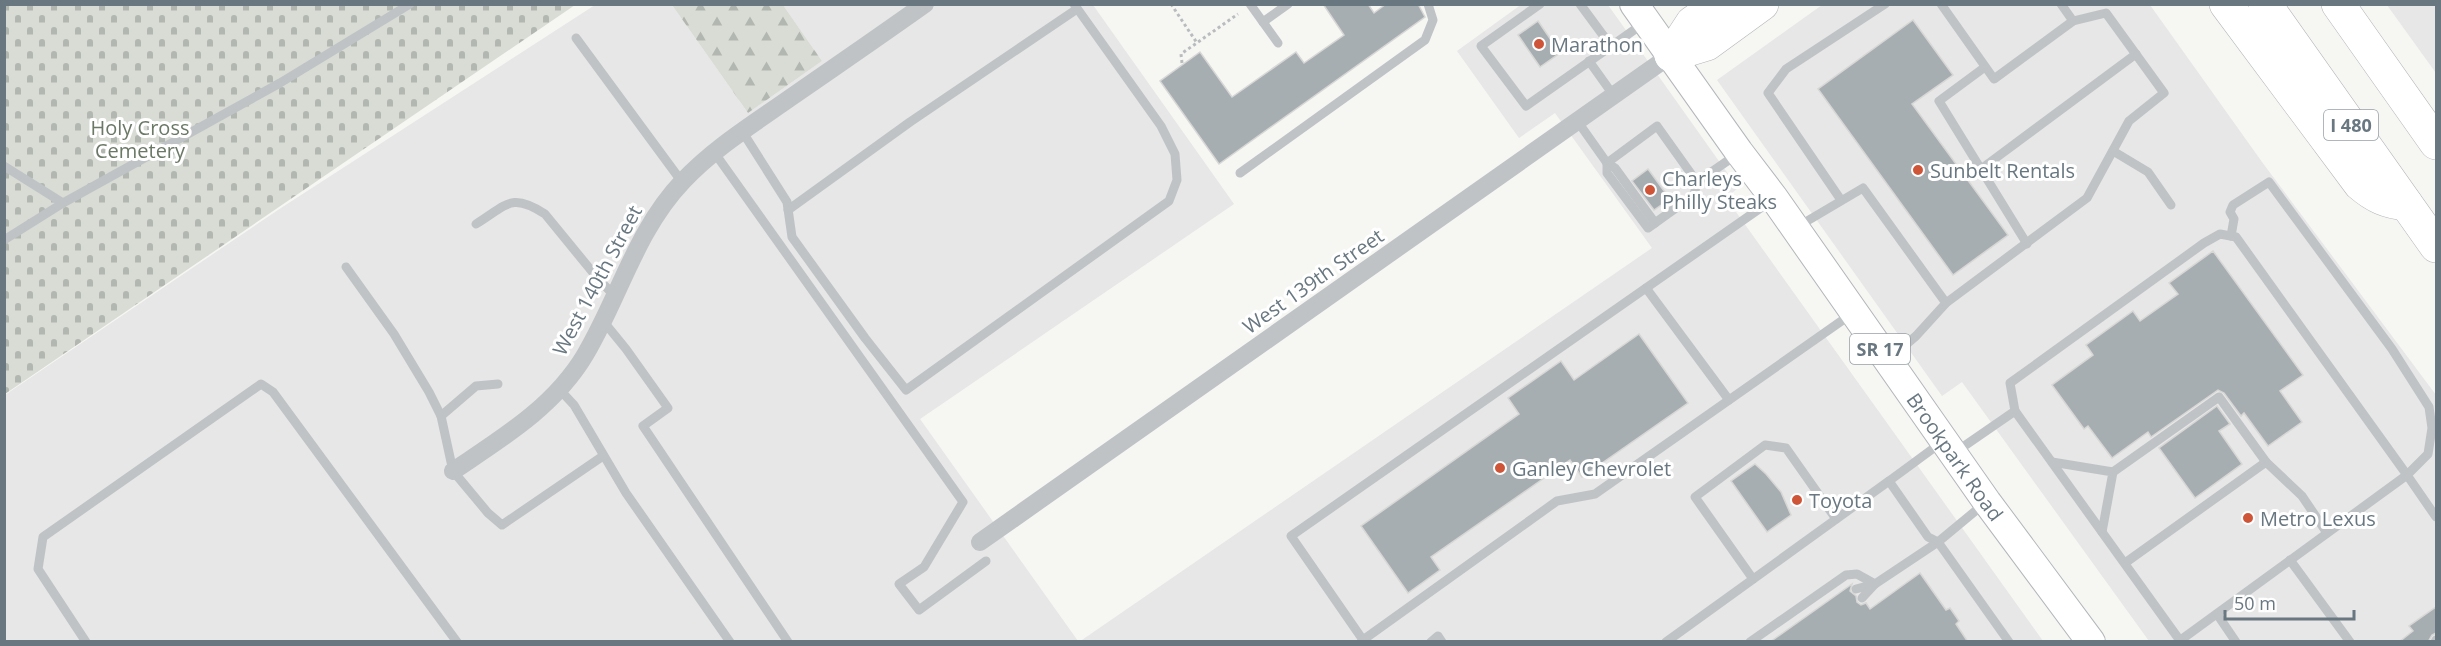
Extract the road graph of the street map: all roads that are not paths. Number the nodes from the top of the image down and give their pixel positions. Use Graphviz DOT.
graph roads {
  1 [pos="410,4"];
  2 [pos="1250,4"];
  3 [pos="1288,4"];
  4 [pos="1428,4"];
  5 [pos="1540,4"];
  6 [pos="1580,4"];
  7 [pos="1719,4"];
  8 [pos="1762,4"];
  9 [pos="1885,4"];
  10 [pos="1941,4"];
  11 [pos="2061,4"];
  12 [pos="2226,4"];
  13 [pos="2265,4"];
  14 [pos="2338,4"];
  15 [pos="1075,7"];
  16 [pos="913,8"];
  17 [pos="1640,13"];
  18 [pos="2073,21"];
  19 [pos="1263,22"];
  20 [pos="576,38"];
  21 [pos="1278,43"];
  22 [pos="1611,46"];
  23 [pos="2136,54"];
  24 [pos="1671,55"];
  25 [pos="1589,61"];
  26 [pos="1985,67"];
  27 [pos="1614,96"];
  28 [pos="1578,122"];
  29 [pos="742,131"];
  30 [pos="2436,143"];
  31 [pos="2113,151"];
  32 [pos="714,152"];
  33 [pos="1739,152"];
  34 [pos="1607,163"];
  35 [pos="4,166"];
  36 [pos="1981,170"];
  37 [pos="1240,172"];
  38 [pos="682,182"];
  39 [pos="1697,182"];
  40 [pos="1774,198"];
  41 [pos="1841,200"];
  42 [pos="63,202"];
  43 [pos="2406,204"];
  44 [pos="2172,205"];
  45 [pos="788,210"];
  46 [pos="476,224"];
  47 [pos="1795,228"];
  48 [pos="2231,236"];
  49 [pos="4,240"];
  50 [pos="2027,244"];
  51 [pos="2436,246"];
  52 [pos="346,267"];
  53 [pos="1646,288"];
  54 [pos="615,296"];
  55 [pos="1946,303"];
  56 [pos="1854,312"];
  57 [pos="604,322"];
  58 [pos="1888,360"];
  59 [pos="498,384"];
  60 [pos="560,390"];
  61 [pos="1729,400"];
  62 [pos="2015,411"];
  63 [pos="441,416"];
  64 [pos="1949,447"];
  65 [pos="603,456"];
  66 [pos="2052,462"];
  67 [pos="2266,462"];
  68 [pos="453,471"];
  69 [pos="2113,472"];
  70 [pos="2407,475"];
  71 [pos="1889,481"];
  72 [pos="1987,502"];
  73 [pos="2436,517"];
  74 [pos="1836,519"];
  75 [pos="2102,532"];
  76 [pos="2327,533"];
  77 [pos="1938,542"];
  78 [pos="980,543"];
  79 [pos="2290,560"];
  80 [pos="986,561"];
  81 [pos="2125,563"];
  82 [pos="1752,579"];
  83 [pos="1875,584"];
  84 [pos="1856,589"];
  85 [pos="1862,598"];
  86 [pos="2217,614"];
  87 [pos="1362,641"];
  88 [pos="2180,641"];
  89 [pos="86,642"];
  90 [pos="457,642"];
  91 [pos="730,642"];
  92 [pos="788,642"];
  93 [pos="1431,642"];
  94 [pos="1442,642"];
  95 [pos="1666,642"];
  96 [pos="1750,642"];
  97 [pos="2009,642"];
  98 [pos="2091,642"];
  99 [pos="2236,642"];
  100 [pos="2350,642"];
  1 -- 42 [label="lane"];
  2 -- 19 [label="lane"];
  3 -- 19 [label="lane"];
  4 -- 37 [label="lane"];
  5 -- 25 [label="lane"];
  6 -- 22 [label="lane"];
  7 -- 24 [label="highway"];
  8 -- 24 [label="highway"];
  9 -- 41 [label="lane"];
  10 -- 26 [label="lane"];
  11 -- 18 [label="lane"];
  12 -- 43 [label="highway"];
  13 -- 43 [label="highway, I 480"];
  14 -- 30 [label="highway, I 480"];
  15 -- 45 [label="lane"];
  15 -- 45 [label="lane"];
  16 -- 29 [label="street, West 140th Street"];
  17 -- 22 [label="lane"];
  17 -- 24 [label="main road, Brookpark Road / SR 17"];
  18 -- 23 [label="lane"];
  18 -- 26 [label="lane"];
  19 -- 21 [label="lane"];
  20 -- 38 [label="lane"];
  22 -- 25 [label="lane"];
  23 -- 31 [label="lane"];
  23 -- 36 [label="lane"];
  24 -- 27 [label="street, West 139th Street"];
  24 -- 33 [label="main road, Brookpark Road / SR 17"];
  25 -- 27 [label="lane"];
  26 -- 36 [label="lane"];
  27 -- 28 [label="street, West 139th Street"];
  28 -- 34 [label="lane"];
  28 -- 78 [label="street, West 139th Street"];
  29 -- 32 [label="street, West 140th Street"];
  29 -- 45 [label="lane"];
  31 -- 44 [label="lane"];
  31 -- 50 [label="lane"];
  32 -- 38 [label="street, West 140th Street"];
  32 -- 80 [label="lane"];
  33 -- 39 [label="lane"];
  33 -- 40 [label="main road, Brookpark Road / SR 17"];
  34 -- 39 [label="lane"];
  34 -- 39 [label="lane"];
  35 -- 42 [label="lane"];
  36 -- 50 [label="lane"];
  38 -- 54 [label="street, West 140th Street"];
  40 -- 47 [label="main road, Brookpark Road / SR 17"];
  40 -- 53 [label="lane"];
  41 -- 47 [label="lane"];
  41 -- 55 [label="lane"];
  42 -- 49 [label="lane"];
  43 -- 51 [label="highway, I 480"];
  46 -- 54 [label="lane"];
  47 -- 56 [label="main road, Brookpark Road / SR 17"];
  48 -- 62 [label="lane"];
  48 -- 70 [label="lane"];
  48 -- 70 [label="lane"];
  50 -- 55 [label="lane"];
  52 -- 63 [label="lane"];
  53 -- 61 [label="lane"];
  53 -- 87 [label="lane"];
  54 -- 57 [label="street, West 140th Street"];
  55 -- 58 [label="lane"];
  56 -- 58 [label="main road, Brookpark Road / SR 17"];
  56 -- 61 [label="lane"];
  57 -- 60 [label="street, West 140th Street"];
  57 -- 92 [label="lane"];
  58 -- 64 [label="main road, Brookpark Road / SR 17"];
  59 -- 63 [label="lane"];
  60 -- 65 [label="lane"];
  60 -- 68 [label="street, West 140th Street"];
  61 -- 87 [label="lane"];
  62 -- 64 [label="lane"];
  62 -- 66 [label="lane"];
  63 -- 68 [label="lane"];
  64 -- 71 [label="lane"];
  64 -- 72 [label="main road, Brookpark Road / SR 17"];
  65 -- 68 [label="lane"];
  65 -- 91 [label="lane"];
  66 -- 69 [label="lane"];
  66 -- 75 [label="lane"];
  67 -- 69 [label="lane"];
  67 -- 76 [label="lane"];
  67 -- 81 [label="lane"];
  69 -- 75 [label="lane"];
  70 -- 73 [label="lane"];
  70 -- 76 [label="lane"];
  71 -- 74 [label="lane"];
  71 -- 77 [label="lane"];
  72 -- 77 [label="lane"];
  72 -- 98 [label="main road, Brookpark Road / SR 17"];
  74 -- 82 [label="lane"];
  74 -- 82 [label="lane"];
  75 -- 81 [label="lane"];
  76 -- 79 [label="lane"];
  77 -- 83 [label="lane"];
  77 -- 97 [label="lane"];
  79 -- 86 [label="lane"];
  79 -- 100 [label="lane"];
  81 -- 88 [label="lane"];
  82 -- 95 [label="lane"];
  83 -- 84 [label="lane"];
  83 -- 85 [label="lane"];
  83 -- 96 [label="lane"];
  86 -- 88 [label="lane"];
  86 -- 99 [label="lane"];
  89 -- 90 [label="lane"];
  93 -- 94 [label="lane"];
}
